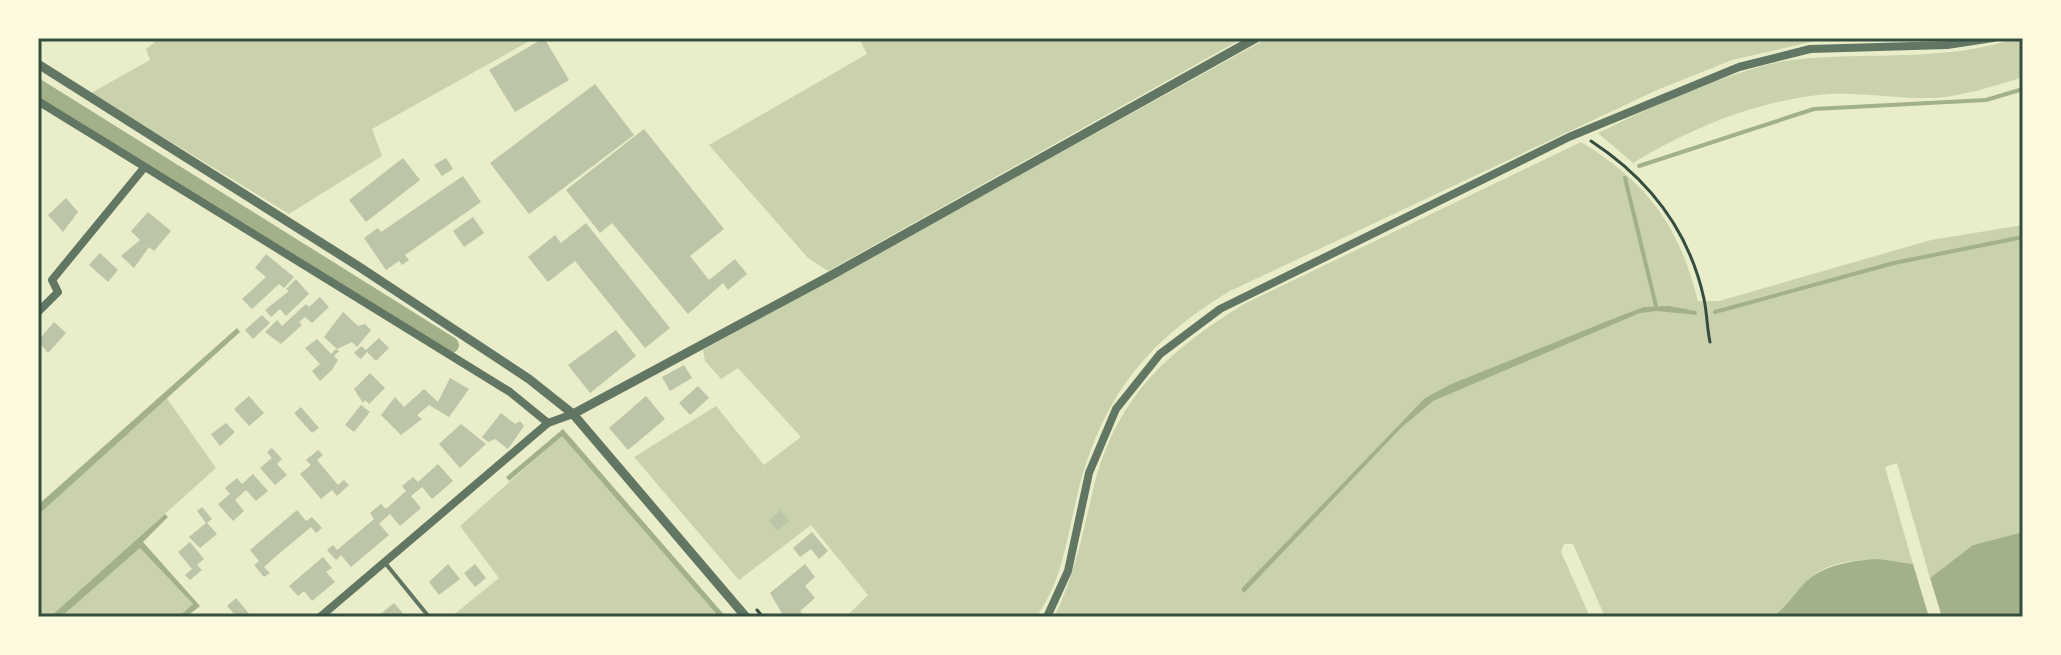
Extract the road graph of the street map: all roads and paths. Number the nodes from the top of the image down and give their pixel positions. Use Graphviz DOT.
graph roads {
  1 [pos="1256,38"];
  2 [pos="1993,38"];
  3 [pos="38,64"];
  4 [pos="38,101"];
  5 [pos="1580,133"];
  6 [pos="143,169"];
  7 [pos="38,312"];
  8 [pos="1710,342"];
  9 [pos="573,414"];
  10 [pos="548,423"];
  11 [pos="386,564"];
  12 [pos="320,617"];
  13 [pos="429,617"];
  14 [pos="746,617"];
  15 [pos="1047,617"];
  1 -- 9 [label="street"];
  2 -- 5 [label="street"];
  3 -- 9 [label="street"];
  4 -- 6 [label="street"];
  5 -- 8 [label="path"];
  5 -- 15 [label="street"];
  6 -- 7 [label="street"];
  6 -- 10 [label="street"];
  9 -- 10 [label="street"];
  9 -- 14 [label="street"];
  10 -- 11 [label="street"];
  11 -- 12 [label="street"];
  11 -- 13 [label="lane"];
}
